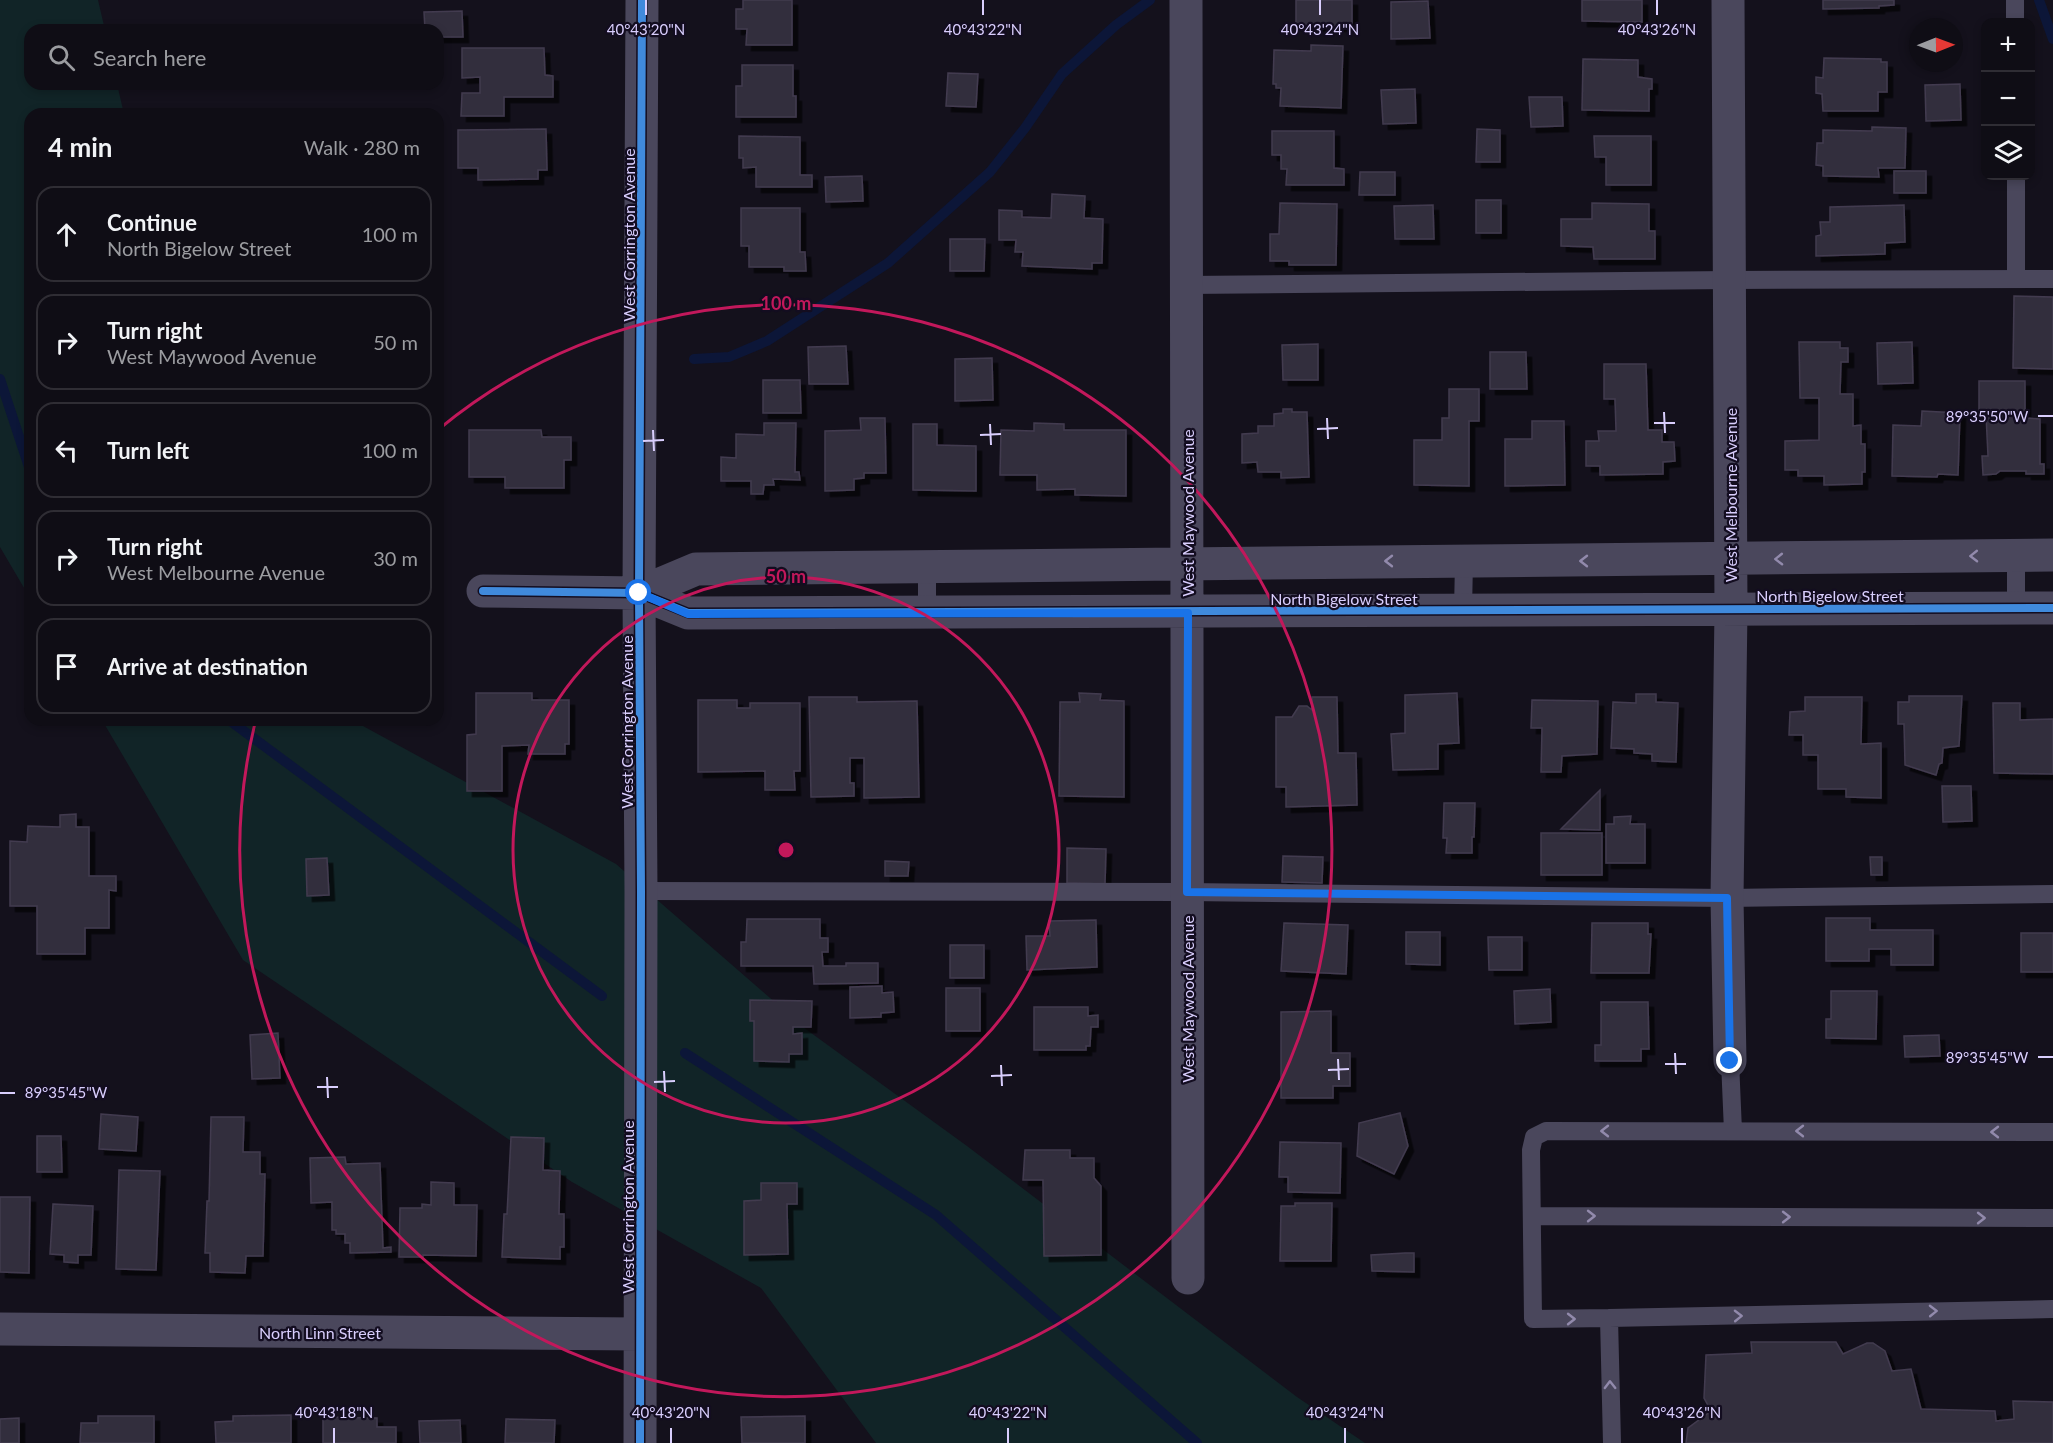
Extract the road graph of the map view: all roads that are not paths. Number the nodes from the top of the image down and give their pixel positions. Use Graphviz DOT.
graph roads {
  1 [pos="642,0"];
  2 [pos="1186,0"];
  3 [pos="1728,0"];
  4 [pos="2015,0"];
  5 [pos="2015,18"];
  6 [pos="2016,180"];
  7 [pos="2016,278"];
  8 [pos="2053,279"];
  9 [pos="1729,280"];
  10 [pos="1186,285"];
  11 [pos="2016,555"];
  12 [pos="2053,555"];
  13 [pos="1731,560"];
  14 [pos="1464,561"];
  15 [pos="1188,562"];
  16 [pos="927,566"];
  17 [pos="483,591"];
  18 [pos="639,593"];
  19 [pos="2016,608"];
  20 [pos="2053,608"];
  21 [pos="1731,610"];
  22 [pos="1463,611"];
  23 [pos="927,613"];
  24 [pos="1188,613"];
  25 [pos="641,891"];
  26 [pos="1187,892"];
  27 [pos="2053,894"];
  28 [pos="1727,898"];
  29 [pos="1730,1061"];
  30 [pos="1733,1131"];
  31 [pos="2053,1132"];
  32 [pos="1532,1216"];
  33 [pos="2053,1218"];
  34 [pos="1188,1278"];
  35 [pos="2053,1309"];
  36 [pos="1609,1318"];
  37 [pos="0,1329"];
  38 [pos="640,1334"];
  39 [pos="640,1443"];
  40 [pos="1612,1443"];
  1 -- 18 [label="street, West Corrington Avenue"];
  2 -- 10 [label="street, West Maywood Avenue"];
  3 -- 9 [label="street, West Melbourne Avenue"];
  4 -- 5 [label="lane"];
  6 -- 7 [label="lane"];
  7 -- 8 [label="lane"];
  7 -- 9 [label="lane"];
  9 -- 10 [label="lane"];
  9 -- 13 [label="street, West Melbourne Avenue"];
  10 -- 15 [label="street, West Maywood Avenue"];
  11 -- 12 [label="street"];
  11 -- 13 [label="street, one-way"];
  11 -- 19 [label="lane"];
  13 -- 14 [label="street, one-way"];
  13 -- 21 [label="street, West Melbourne Avenue"];
  14 -- 15 [label="street, one-way"];
  14 -- 22 [label="lane"];
  15 -- 16 [label="street"];
  15 -- 24 [label="street, West Maywood Avenue"];
  16 -- 18 [label="street"];
  16 -- 23 [label="lane"];
  17 -- 18 [label="street"];
  18 -- 23 [label="street, North Bigelow Street"];
  18 -- 25 [label="street, West Corrington Avenue"];
  19 -- 20 [label="street, North Bigelow Street"];
  19 -- 21 [label="street, North Bigelow Street"];
  21 -- 22 [label="street, North Bigelow Street"];
  21 -- 28 [label="street, West Melbourne Avenue"];
  22 -- 24 [label="street, North Bigelow Street"];
  23 -- 24 [label="street, North Bigelow Street"];
  24 -- 26 [label="street, West Maywood Avenue"];
  25 -- 26 [label="lane"];
  25 -- 38 [label="street, West Corrington Avenue"];
  26 -- 28 [label="lane"];
  26 -- 34 [label="street, West Maywood Avenue"];
  27 -- 28 [label="lane"];
  28 -- 29 [label="street, West Melbourne Avenue"];
  29 -- 30 [label="lane"];
  31 -- 30 [label="lane, one-way"];
  30 -- 32 [label="lane, one-way"];
  32 -- 33 [label="lane, one-way"];
  32 -- 36 [label="lane, one-way"];
  36 -- 35 [label="lane, one-way"];
  40 -- 36 [label="lane, one-way"];
  37 -- 38 [label="street, North Linn Street"];
  38 -- 39 [label="street, West Corrington Avenue"];
}
